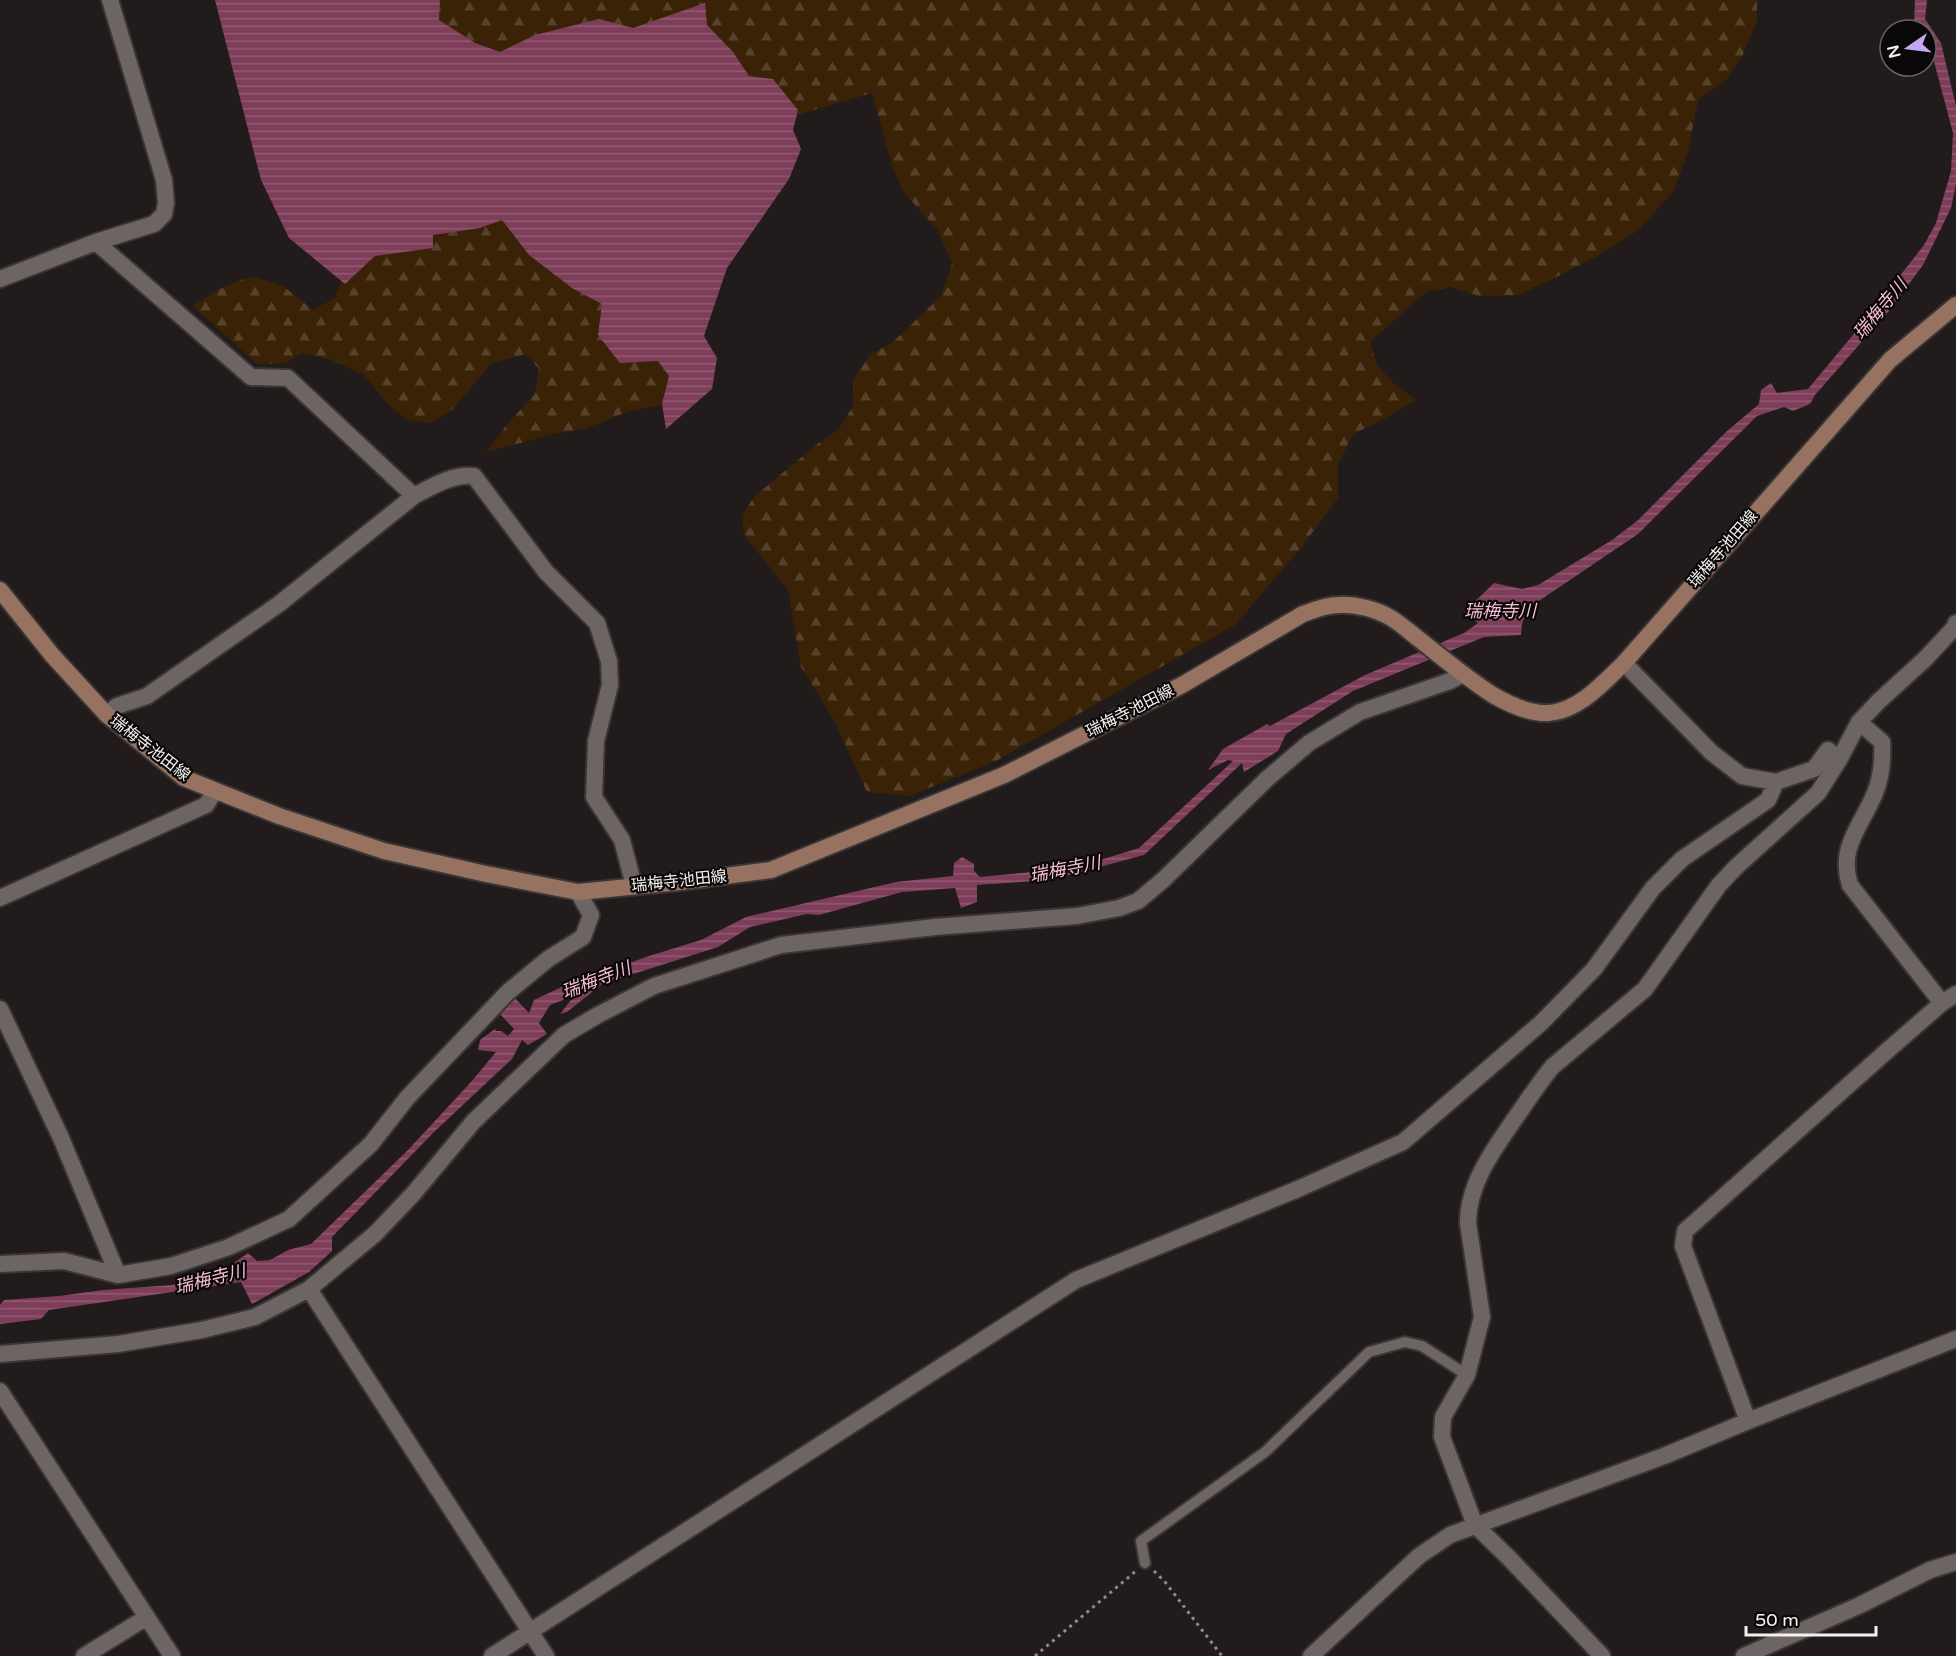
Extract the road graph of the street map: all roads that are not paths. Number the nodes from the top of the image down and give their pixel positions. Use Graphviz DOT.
graph roads {
  1 [pos="110,0"];
  2 [pos="96,242"];
  3 [pos="0,279"];
  4 [pos="1956,305"];
  5 [pos="414,496"];
  6 [pos="0,590"];
  7 [pos="1956,623"];
  8 [pos="1624,663"];
  9 [pos="1463,674"];
  10 [pos="106,714"];
  11 [pos="1859,722"];
  12 [pos="1839,760"];
  13 [pos="1776,782"];
  14 [pos="216,790"];
  15 [pos="634,886"];
  16 [pos="578,892"];
  17 [pos="0,898"];
  18 [pos="1949,999"];
  19 [pos="0,1009"];
  20 [pos="0,1263"];
  21 [pos="118,1275"];
  22 [pos="309,1289"];
  23 [pos="1956,1339"];
  24 [pos="0,1354"];
  25 [pos="1467,1375"];
  26 [pos="0,1391"];
  27 [pos="1748,1421"];
  28 [pos="1475,1526"];
  29 [pos="1956,1562"];
  30 [pos="1146,1563"];
  31 [pos="147,1617"];
  32 [pos="531,1631"];
  33 [pos="84,1656"];
  34 [pos="172,1656"];
  35 [pos="492,1656"];
  36 [pos="546,1656"];
  37 [pos="1311,1656"];
  38 [pos="1602,1656"];
  39 [pos="1744,1656"];
  1 -- 2 [label="street"];
  2 -- 3 [label="street"];
  2 -- 5 [label="street"];
  4 -- 8 [label="main road, 瑞梅寺池田線"];
  5 -- 10 [label="street"];
  5 -- 15 [label="street"];
  6 -- 10 [label="main road, 瑞梅寺池田線"];
  7 -- 11 [label="street"];
  8 -- 9 [label="main road, 瑞梅寺池田線"];
  8 -- 13 [label="street"];
  9 -- 15 [label="main road, 瑞梅寺池田線"];
  9 -- 22 [label="street"];
  10 -- 14 [label="main road, 瑞梅寺池田線"];
  11 -- 12 [label="street"];
  11 -- 18 [label="street"];
  12 -- 13 [label="street"];
  12 -- 25 [label="street"];
  13 -- 32 [label="street"];
  14 -- 16 [label="main road, 瑞梅寺池田線"];
  14 -- 17 [label="street"];
  15 -- 16 [label="main road, 瑞梅寺池田線"];
  16 -- 21 [label="street"];
  18 -- 27 [label="street"];
  19 -- 21 [label="street"];
  20 -- 21 [label="street"];
  22 -- 24 [label="street"];
  22 -- 32 [label="street"];
  23 -- 27 [label="street"];
  25 -- 28 [label="street"];
  25 -- 30 [label="lane"];
  26 -- 31 [label="street"];
  27 -- 28 [label="street"];
  28 -- 37 [label="street"];
  28 -- 38 [label="street"];
  29 -- 39 [label="street"];
  31 -- 33 [label="street"];
  31 -- 34 [label="street"];
  32 -- 35 [label="street"];
  32 -- 36 [label="street"];
}
